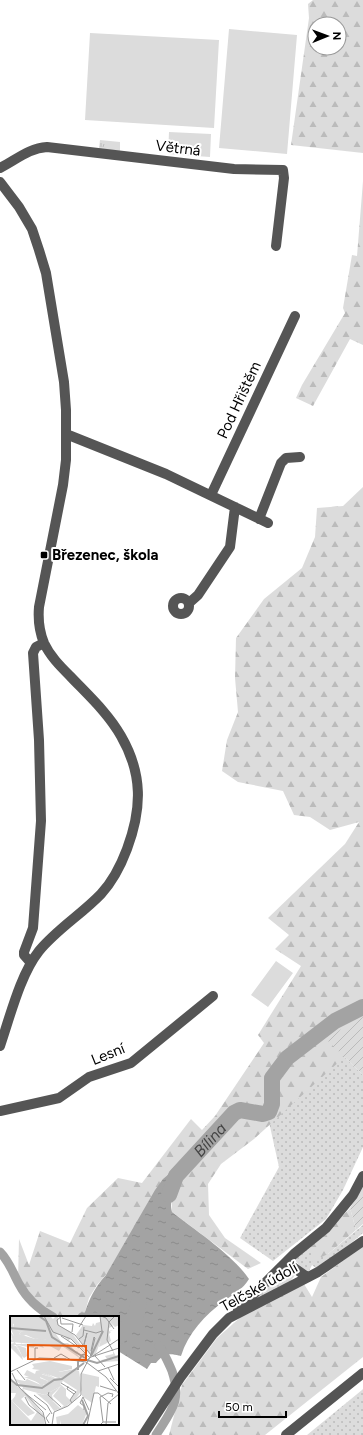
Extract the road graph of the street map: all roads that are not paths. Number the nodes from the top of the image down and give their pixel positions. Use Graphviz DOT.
graph roads {
  1 [pos="0,168"];
  2 [pos="0,182"];
  3 [pos="276,246"];
  4 [pos="295,316"];
  5 [pos="66,434"];
  6 [pos="300,457"];
  7 [pos="211,496"];
  8 [pos="235,507"];
  9 [pos="189,603"];
  10 [pos="44,642"];
  11 [pos="31,963"];
  12 [pos="213,996"];
  13 [pos="0,1046"];
  14 [pos="0,1111"];
  15 [pos="363,1176"];
  16 [pos="363,1241"];
  17 [pos="286,1262"];
  18 [pos="307,1277"];
  19 [pos="229,1318"];
  20 [pos="363,1373"];
  21 [pos="143,1435"];
  22 [pos="286,1435"];
  1 -- 3 [label="street, Větrná"];
  2 -- 5 [label="street"];
  4 -- 7 [label="street, Pod Hřištěm"];
  5 -- 7 [label="street"];
  5 -- 10 [label="street"];
  6 -- 8 [label="street"];
  7 -- 8 [label="street"];
  8 -- 9 [label="street"];
  10 -- 11 [label="street"];
  10 -- 11 [label="street"];
  11 -- 13 [label="street"];
  12 -- 14 [label="street, Lesní"];
  15 -- 17 [label="street"];
  16 -- 18 [label="street, Telčské údolí"];
  17 -- 18 [label="street"];
  17 -- 19 [label="street"];
  18 -- 19 [label="street, Telčské údolí"];
  19 -- 21 [label="street, Telčské údolí"];
  20 -- 22 [label="street"];
}
